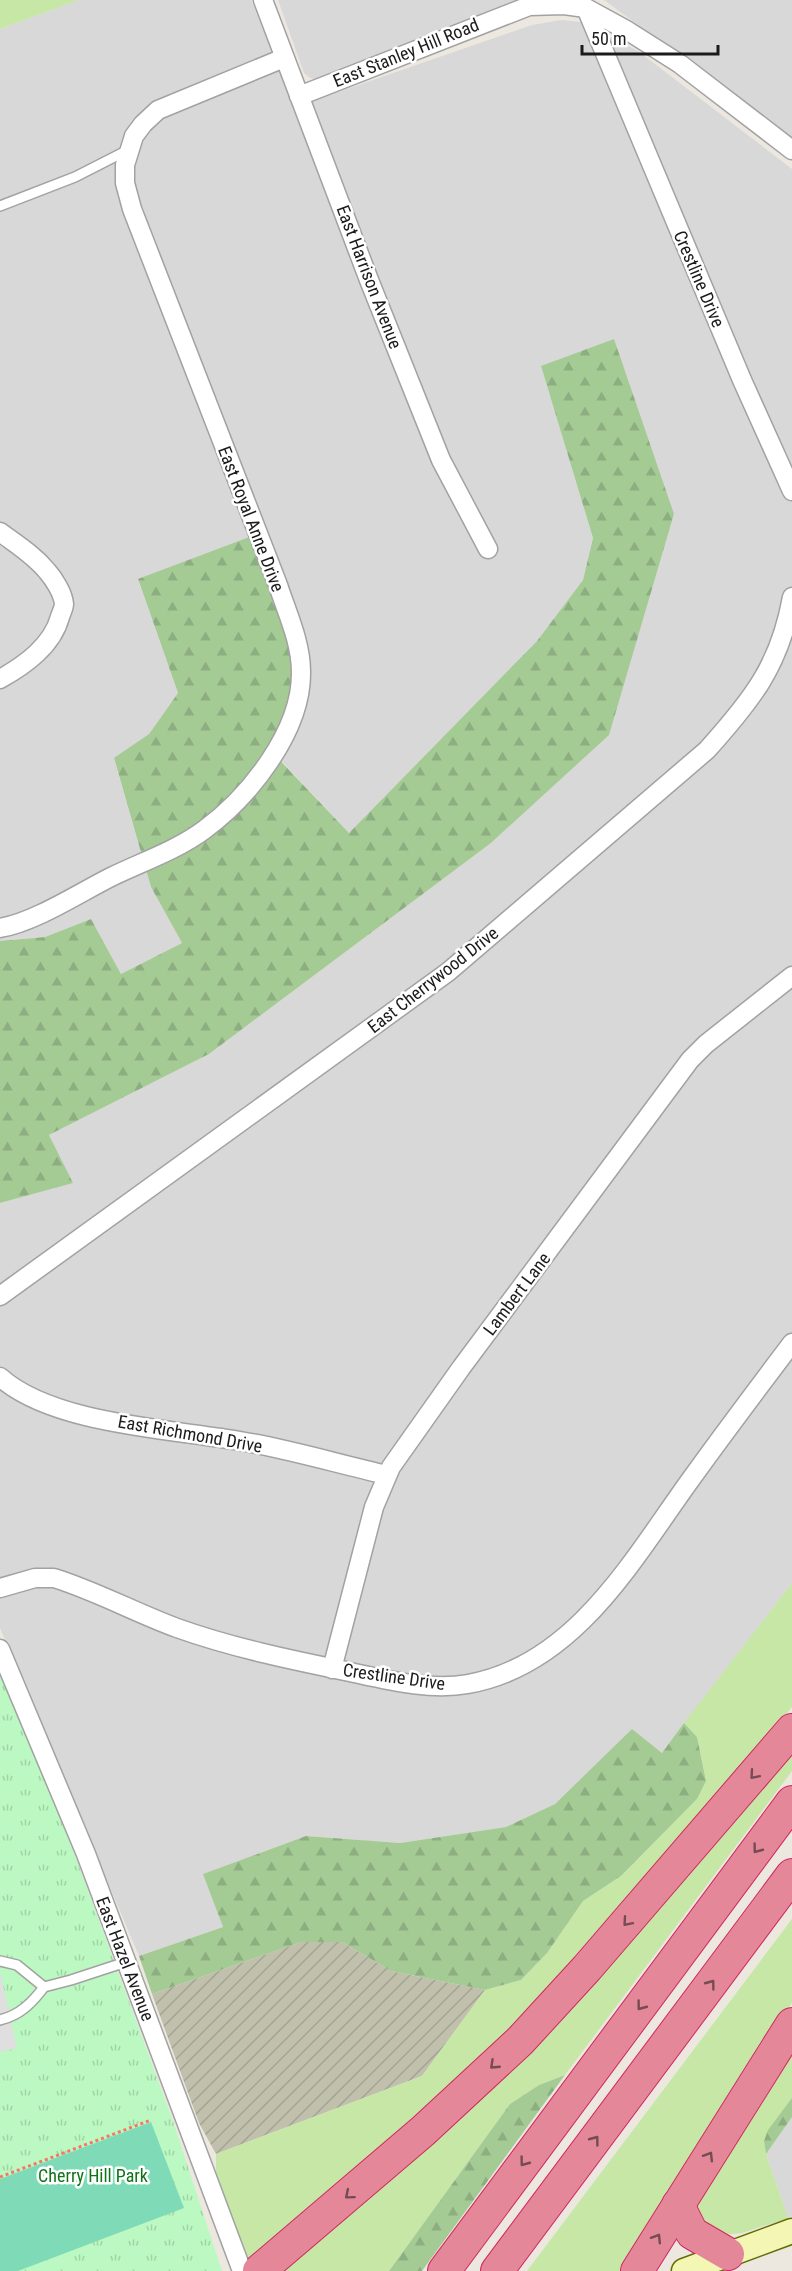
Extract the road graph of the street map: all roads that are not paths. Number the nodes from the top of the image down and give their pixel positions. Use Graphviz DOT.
graph roads {
  1 [pos="263,0"];
  2 [pos="586,8"];
  3 [pos="284,58"];
  4 [pos="299,96"];
  5 [pos="128,150"];
  6 [pos="792,150"];
  7 [pos="0,206"];
  8 [pos="792,491"];
  9 [pos="0,532"];
  10 [pos="488,549"];
  11 [pos="792,597"];
  12 [pos="0,679"];
  13 [pos="0,928"];
  14 [pos="792,976"];
  15 [pos="0,1296"];
  16 [pos="792,1343"];
  17 [pos="0,1377"];
  18 [pos="387,1475"];
  19 [pos="0,1588"];
  20 [pos="0,1650"];
  21 [pos="332,1669"];
  22 [pos="792,1730"];
  23 [pos="792,1802"];
  24 [pos="792,1875"];
  25 [pos="0,1961"];
  26 [pos="126,1962"];
  27 [pos="44,1986"];
  28 [pos="0,2020"];
  29 [pos="792,2024"];
  30 [pos="678,2205"];
  31 [pos="792,2231"];
  32 [pos="728,2254"];
  33 [pos="242,2271"];
  34 [pos="259,2271"];
  35 [pos="444,2271"];
  36 [pos="497,2271"];
  37 [pos="637,2271"];
  38 [pos="684,2271"];
  1 -- 3 [label="street, East Harrison Avenue"];
  2 -- 4 [label="street, East Stanley Hill Road"];
  2 -- 6 [label="street, East Stanley Hill Road"];
  2 -- 8 [label="street, Crestline Drive"];
  3 -- 4 [label="street, East Harrison Avenue"];
  3 -- 5 [label="street, East Royal Anne Drive"];
  4 -- 10 [label="street, East Harrison Avenue"];
  5 -- 7 [label="lane"];
  5 -- 13 [label="street, East Royal Anne Drive"];
  9 -- 12 [label="street"];
  11 -- 15 [label="street, East Cherrywood Drive"];
  14 -- 18 [label="street, Lambert Lane"];
  16 -- 21 [label="street, Crestline Drive"];
  17 -- 18 [label="street, East Richmond Drive"];
  18 -- 21 [label="street, Lambert Lane"];
  19 -- 21 [label="street, Crestline Drive"];
  20 -- 26 [label="street, East Hazel Avenue"];
  22 -- 34 [label="highway, one-way"];
  23 -- 35 [label="highway, one-way"];
  36 -- 24 [label="highway, one-way"];
  25 -- 27 [label="lane"];
  26 -- 27 [label="lane"];
  26 -- 33 [label="street, East Hazel Avenue"];
  27 -- 28 [label="lane"];
  30 -- 29 [label="highway, one-way"];
  30 -- 32 [label="highway"];
  37 -- 30 [label="highway, one-way"];
  31 -- 32 [label="main road"];
  32 -- 38 [label="main road"];
}
